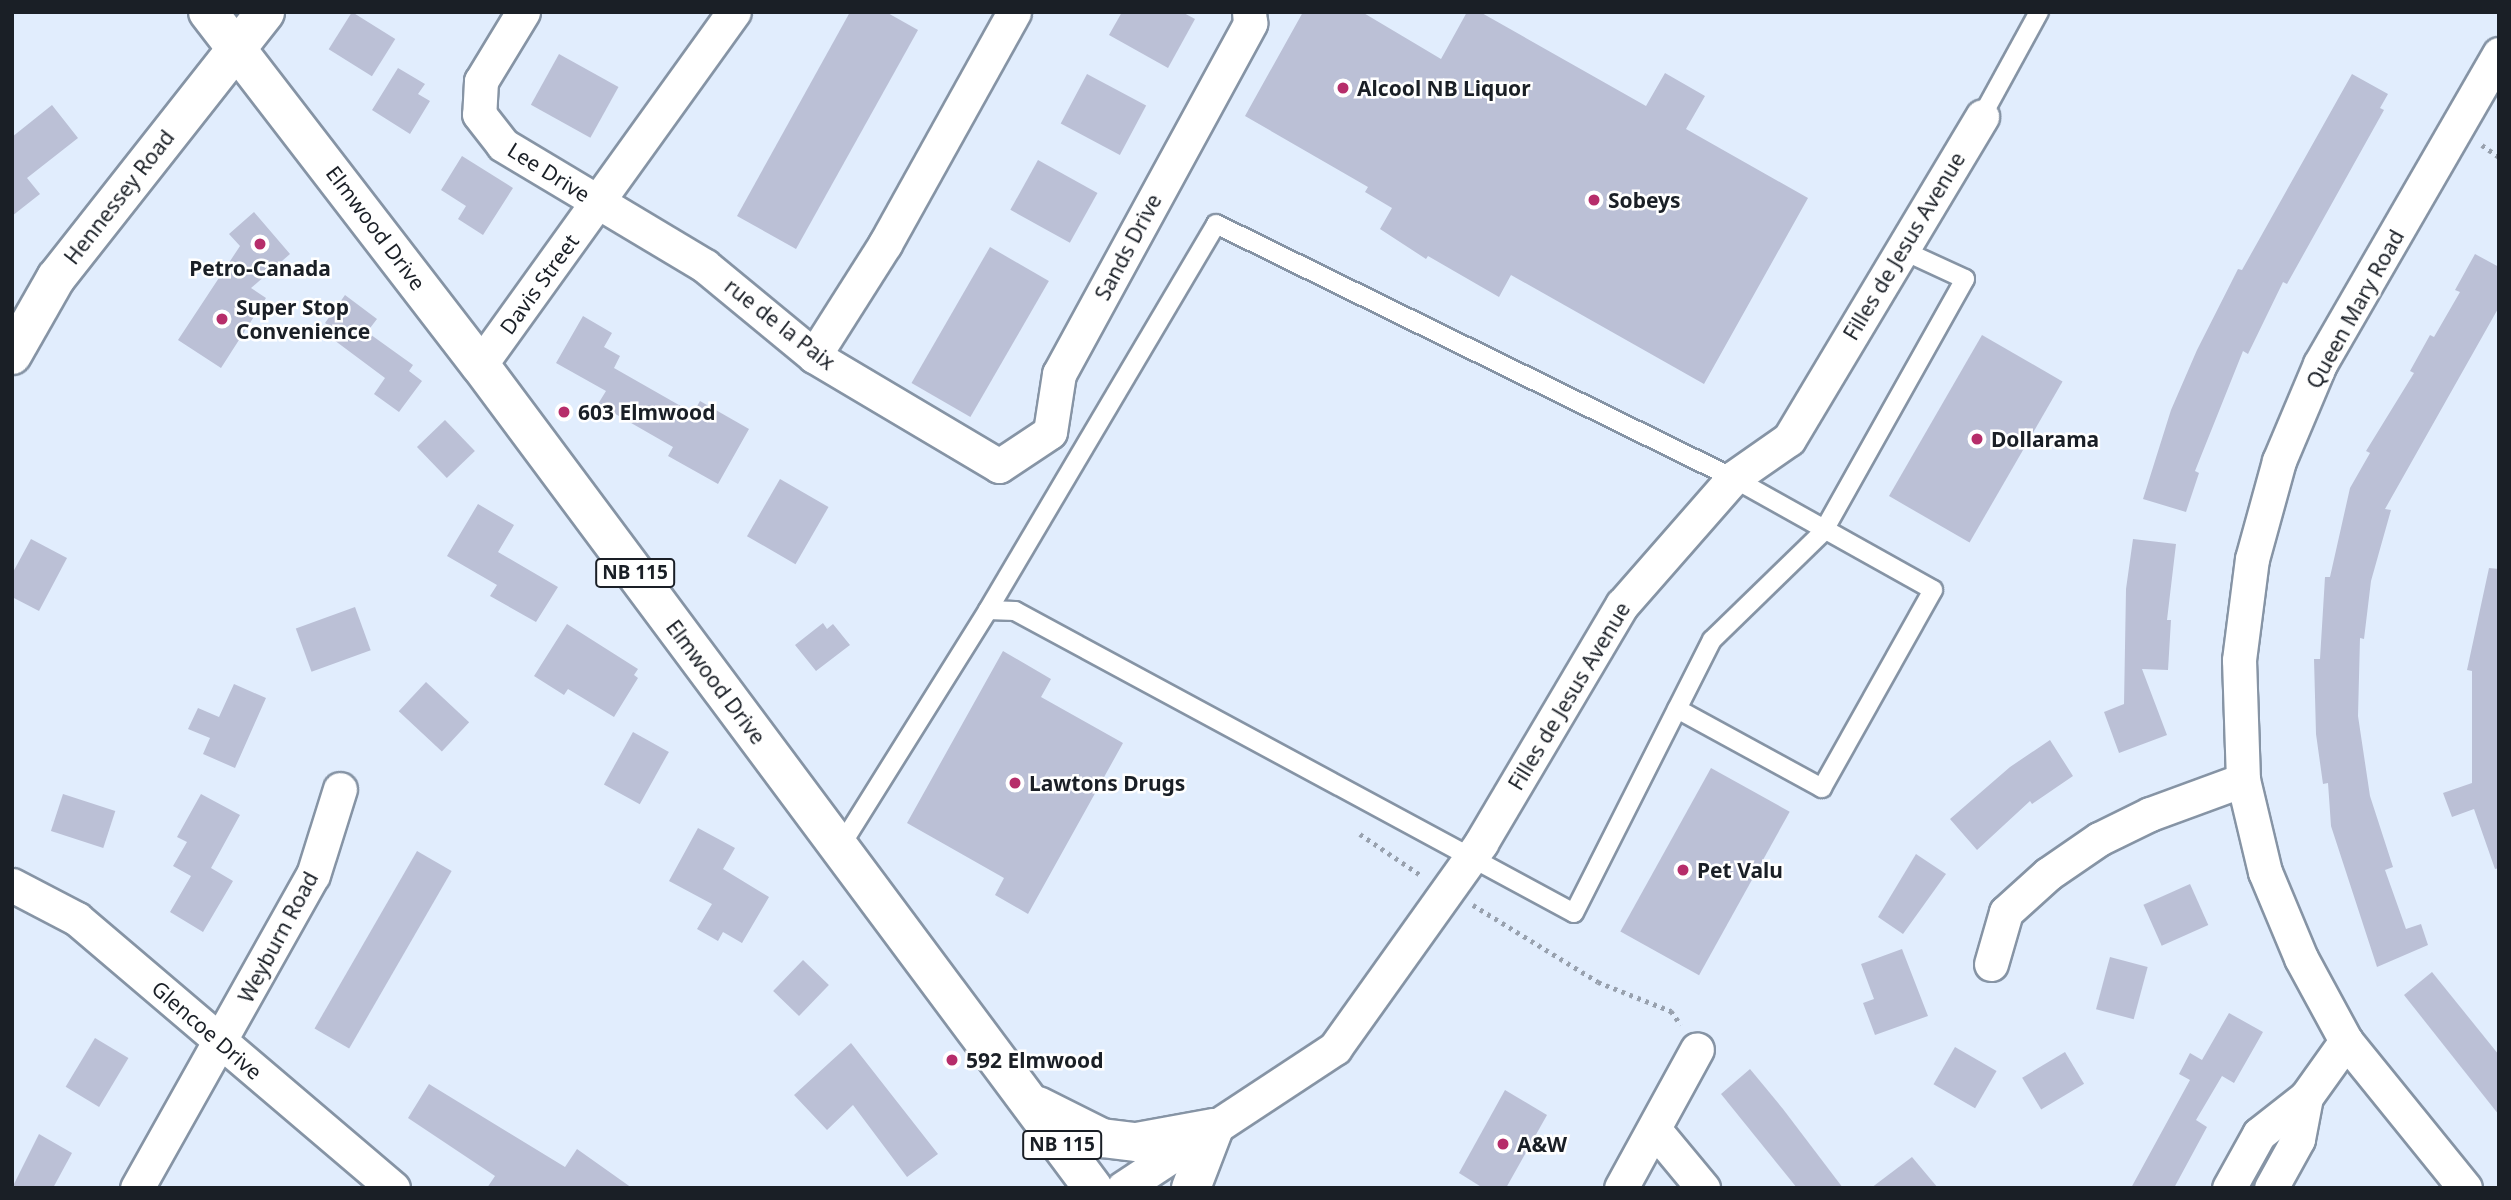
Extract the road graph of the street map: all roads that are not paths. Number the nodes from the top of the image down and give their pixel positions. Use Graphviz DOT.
graph roads {
  1 [pos="208,12"];
  2 [pos="265,12"];
  3 [pos="523,12"];
  4 [pos="734,12"];
  5 [pos="1014,12"];
  6 [pos="1249,12"];
  7 [pos="2039,12"];
  8 [pos="237,46"];
  9 [pos="2499,54"];
  10 [pos="1982,116"];
  11 [pos="598,202"];
  12 [pos="1902,250"];
  13 [pos="12,355"];
  14 [pos="814,356"];
  15 [pos="480,365"];
  16 [pos="999,466"];
  17 [pos="1732,478"];
  18 [pos="1823,532"];
  19 [pos="988,610"];
  20 [pos="1678,709"];
  21 [pos="2243,780"];
  22 [pos="340,789"];
  23 [pos="840,847"];
  24 [pos="1469,859"];
  25 [pos="12,885"];
  26 [pos="1991,964"];
  27 [pos="2346,1041"];
  28 [pos="221,1043"];
  29 [pos="1697,1049"];
  30 [pos="2306,1097"];
  31 [pos="1030,1102"];
  32 [pos="1214,1128"];
  33 [pos="1654,1129"];
  34 [pos="138,1188"];
  35 [pos="393,1188"];
  36 [pos="1093,1188"];
  37 [pos="1123,1188"];
  38 [pos="1191,1188"];
  39 [pos="1621,1188"];
  40 [pos="1703,1188"];
  41 [pos="2229,1188"];
  42 [pos="2271,1188"];
  43 [pos="2465,1188"];
  1 -- 8 [label="main road, Elmwood Drive / NB 115"];
  2 -- 8 [label="main road, Hennessey Road"];
  3 -- 11 [label="street, Lee Drive"];
  4 -- 11 [label="street, Lee Drive"];
  5 -- 14 [label="street"];
  6 -- 16 [label="street, Sands Drive"];
  7 -- 10 [label="lane"];
  8 -- 13 [label="main road, Hennessey Road"];
  8 -- 15 [label="main road, Elmwood Drive / NB 115"];
  9 -- 21 [label="street, Queen Mary Road"];
  10 -- 12 [label="street, Filles de Jesus Avenue"];
  11 -- 14 [label="street, rue de la Paix"];
  11 -- 15 [label="street, Davis Street"];
  12 -- 17 [label="street, Filles de Jesus Avenue"];
  12 -- 18 [label="lane"];
  14 -- 16 [label="street, rue de la Paix"];
  15 -- 23 [label="main road, Elmwood Drive / NB 115"];
  17 -- 18 [label="lane"];
  17 -- 19 [label="lane"];
  17 -- 24 [label="street, Filles de Jesus Avenue"];
  18 -- 20 [label="lane"];
  18 -- 20 [label="lane"];
  19 -- 23 [label="lane"];
  19 -- 24 [label="lane"];
  20 -- 24 [label="lane"];
  21 -- 26 [label="street"];
  21 -- 27 [label="street, Queen Mary Road"];
  22 -- 28 [label="street, Weyburn Road"];
  23 -- 31 [label="main road, Elmwood Drive / NB 115"];
  24 -- 32 [label="street, Filles de Jesus Avenue"];
  25 -- 28 [label="street, Glencoe Drive"];
  27 -- 30 [label="street"];
  27 -- 43 [label="street, Queen Mary Road"];
  28 -- 34 [label="street, Weyburn Road"];
  28 -- 35 [label="street, Glencoe Drive"];
  29 -- 33 [label="street"];
  30 -- 41 [label="street"];
  30 -- 42 [label="street"];
  31 -- 32 [label="main road"];
  31 -- 36 [label="main road, Elmwood Drive / NB 115"];
  32 -- 37 [label="street, Filles de Jesus Avenue"];
  32 -- 38 [label="main road"];
  33 -- 39 [label="street"];
  33 -- 40 [label="street"];
}
